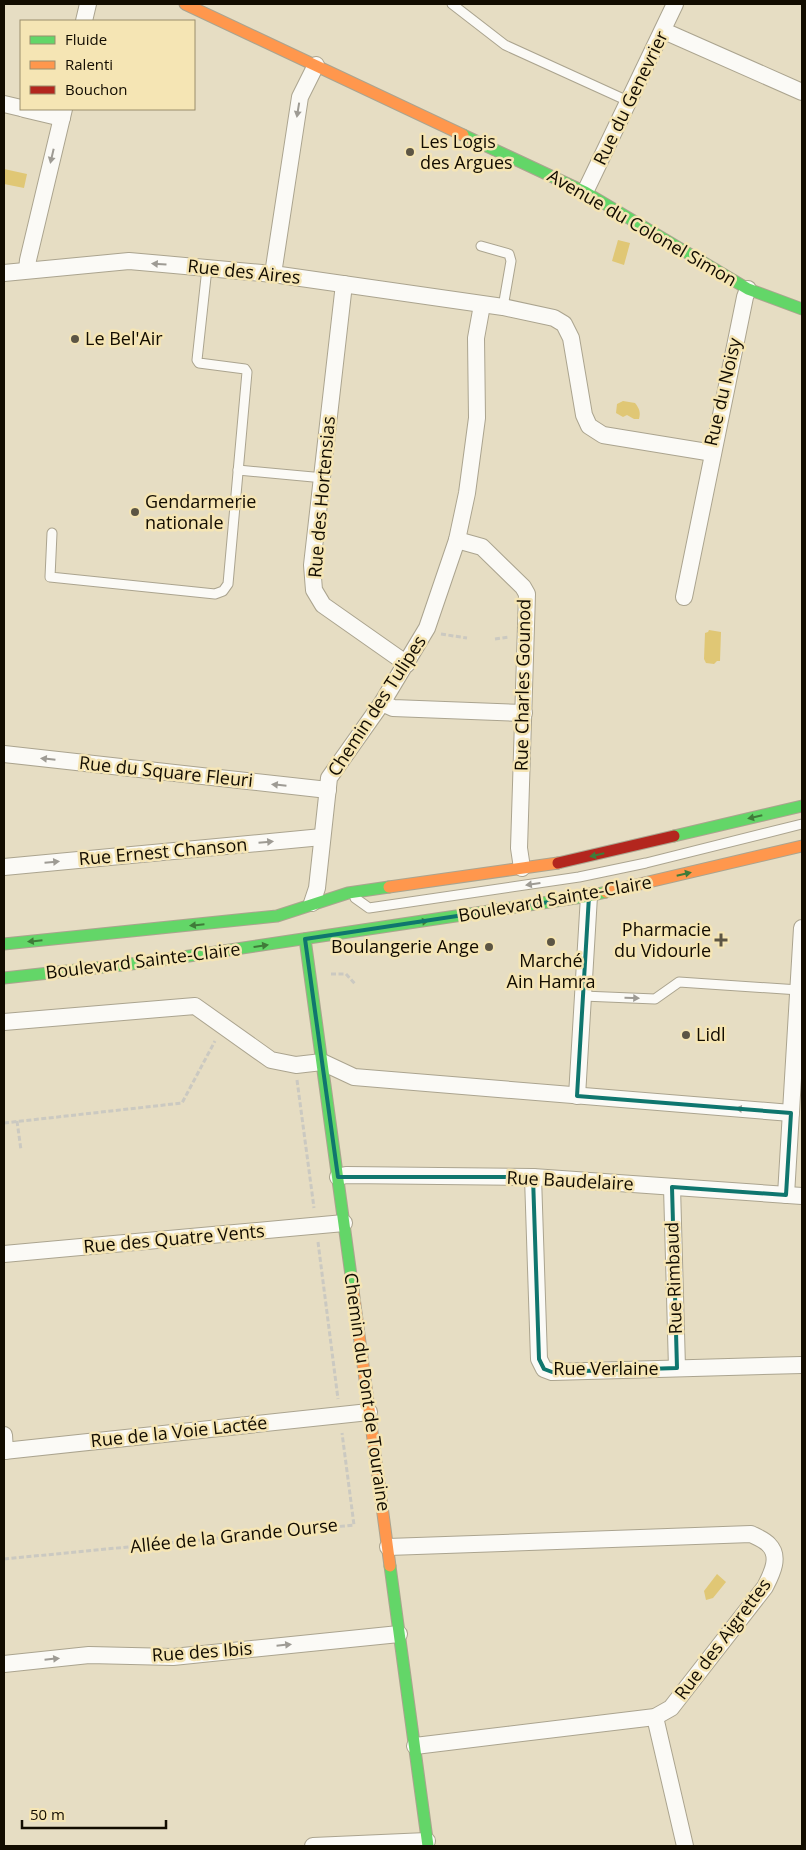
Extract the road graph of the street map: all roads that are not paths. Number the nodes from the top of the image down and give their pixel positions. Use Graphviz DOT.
graph roads {
  1 [pos="88,4"];
  2 [pos="184,4"];
  3 [pos="452,4"];
  4 [pos="675,4"];
  5 [pos="465,8"];
  6 [pos="84,20"];
  7 [pos="664,31"];
  8 [pos="316,66"];
  9 [pos="802,92"];
  10 [pos="628,101"];
  11 [pos="4,104"];
  12 [pos="20,107"];
  13 [pos="39,110"];
  14 [pos="63,113"];
  15 [pos="585,192"];
  16 [pos="481,246"];
  17 [pos="208,268"];
  18 [pos="27,270"];
  19 [pos="4,273"];
  20 [pos="273,274"];
  21 [pos="344,284"];
  22 [pos="748,289"];
  23 [pos="482,304"];
  24 [pos="503,307"];
  25 [pos="802,309"];
  26 [pos="713,453"];
  27 [pos="238,470"];
  28 [pos="324,478"];
  29 [pos="52,533"];
  30 [pos="457,540"];
  31 [pos="684,597"];
  32 [pos="406,664"];
  33 [pos="382,703"];
  34 [pos="524,713"];
  35 [pos="4,754"];
  36 [pos="328,790"];
  37 [pos="802,806"];
  38 [pos="802,824"];
  39 [pos="322,837"];
  40 [pos="802,846"];
  41 [pos="4,867"];
  42 [pos="522,868"];
  43 [pos="348,892"];
  44 [pos="589,896"];
  45 [pos="309,915"];
  46 [pos="277,916"];
  47 [pos="802,928"];
  48 [pos="305,938"];
  49 [pos="281,943"];
  50 [pos="4,944"];
  51 [pos="4,978"];
  52 [pos="798,990"];
  53 [pos="583,996"];
  54 [pos="4,1022"];
  55 [pos="799,1036"];
  56 [pos="322,1062"];
  57 [pos="577,1096"];
  58 [pos="791,1113"];
  59 [pos="338,1177"];
  60 [pos="532,1177"];
  61 [pos="672,1187"];
  62 [pos="794,1196"];
  63 [pos="344,1223"];
  64 [pos="4,1254"];
  65 [pos="802,1365"];
  66 [pos="677,1368"];
  67 [pos="370,1412"];
  68 [pos="4,1446"];
  69 [pos="388,1547"];
  70 [pos="399,1634"];
  71 [pos="4,1664"];
  72 [pos="655,1717"];
  73 [pos="415,1746"];
  74 [pos="428,1844"];
  75 [pos="313,1846"];
  76 [pos="685,1846"];
  1 -- 6 [label="street"];
  2 -- 8 [label="main road, Avenue du Colonel Simon"];
  3 -- 5 [label="lane"];
  4 -- 7 [label="street, Rue du Genevrier"];
  5 -- 10 [label="lane"];
  7 -- 9 [label="street"];
  7 -- 10 [label="street, Rue du Genevrier"];
  8 -- 15 [label="main road, Avenue du Colonel Simon"];
  8 -- 20 [label="street, one-way"];
  10 -- 15 [label="street, Rue du Genevrier"];
  11 -- 12 [label="street"];
  13 -- 14 [label="street"];
  14 -- 18 [label="street, one-way"];
  15 -- 22 [label="main road, Avenue du Colonel Simon"];
  16 -- 24 [label="lane"];
  17 -- 18 [label="street, Rue des Aires, one-way"];
  17 -- 20 [label="street, Rue des Aires"];
  17 -- 27 [label="lane"];
  18 -- 19 [label="street, Rue des Aires"];
  20 -- 21 [label="street, Rue des Aires"];
  21 -- 23 [label="street, Rue des Aires"];
  21 -- 28 [label="street, Rue des Hortensias"];
  22 -- 25 [label="main road, Avenue du Colonel Simon"];
  22 -- 26 [label="street, Rue du Noisy"];
  23 -- 24 [label="street, Rue du Noisy"];
  23 -- 30 [label="street, Chemin des Tulipes"];
  24 -- 26 [label="street, Rue du Noisy"];
  26 -- 31 [label="street"];
  27 -- 28 [label="lane"];
  27 -- 29 [label="lane"];
  28 -- 32 [label="street, Rue des Hortensias"];
  30 -- 32 [label="street, Chemin des Tulipes"];
  30 -- 34 [label="street, Rue Charles Gounod"];
  32 -- 33 [label="street, Chemin des Tulipes"];
  33 -- 34 [label="street"];
  33 -- 36 [label="street, Chemin des Tulipes"];
  34 -- 42 [label="street, Rue Charles Gounod"];
  36 -- 35 [label="street, Rue du Square Fleuri, one-way"];
  36 -- 39 [label="street, Chemin des Tulipes"];
  37 -- 42 [label="main road, Boulevard Sainte-Claire, one-way"];
  38 -- 43 [label="lane, one-way"];
  41 -- 39 [label="street, Rue Ernest Chanson, one-way"];
  39 -- 45 [label="street, Chemin des Tulipes"];
  44 -- 40 [label="main road, Boulevard Sainte-Claire, one-way"];
  42 -- 43 [label="main road, Boulevard Sainte-Claire"];
  43 -- 45 [label="main road, Boulevard Sainte-Claire"];
  48 -- 44 [label="main road, Boulevard Sainte-Claire, one-way"];
  44 -- 53 [label="street"];
  45 -- 46 [label="main road, Boulevard Sainte-Claire"];
  45 -- 48 [label="main road"];
  46 -- 49 [label="main road"];
  46 -- 50 [label="main road, Boulevard Sainte-Claire, one-way"];
  47 -- 52 [label="street"];
  48 -- 49 [label="main road, Boulevard Sainte-Claire"];
  48 -- 56 [label="main road, Chemin du Pont de Touraine"];
  51 -- 49 [label="main road, Boulevard Sainte-Claire, one-way"];
  53 -- 52 [label="lane, one-way"];
  52 -- 55 [label="street"];
  53 -- 57 [label="street"];
  54 -- 56 [label="street"];
  55 -- 58 [label="street"];
  56 -- 57 [label="street"];
  56 -- 59 [label="main road, Chemin du Pont de Touraine"];
  58 -- 57 [label="street, one-way"];
  58 -- 62 [label="street"];
  59 -- 60 [label="street, Rue Baudelaire"];
  59 -- 63 [label="main road, Chemin du Pont de Touraine"];
  60 -- 61 [label="street, Rue Baudelaire"];
  60 -- 66 [label="street, Rue Verlaine"];
  61 -- 62 [label="street, Rue Baudelaire"];
  61 -- 66 [label="street, Rue Rimbaud"];
  63 -- 64 [label="street, Rue des Quatre Vents"];
  63 -- 67 [label="main road, Chemin du Pont de Touraine"];
  65 -- 66 [label="street, Rue Verlaine"];
  67 -- 68 [label="street, Rue de la Voie Lactée"];
  67 -- 69 [label="main road, Chemin du Pont de Touraine"];
  69 -- 70 [label="main road, Chemin du Pont de Touraine"];
  69 -- 72 [label="street, Rue des Aigrettes"];
  71 -- 70 [label="street, Rue des Ibis, one-way"];
  70 -- 73 [label="main road, Chemin du Pont de Touraine"];
  72 -- 73 [label="street, Rue des Aigrettes"];
  72 -- 76 [label="street"];
  73 -- 74 [label="main road, Chemin du Pont de Touraine"];
  74 -- 75 [label="street"];
}
